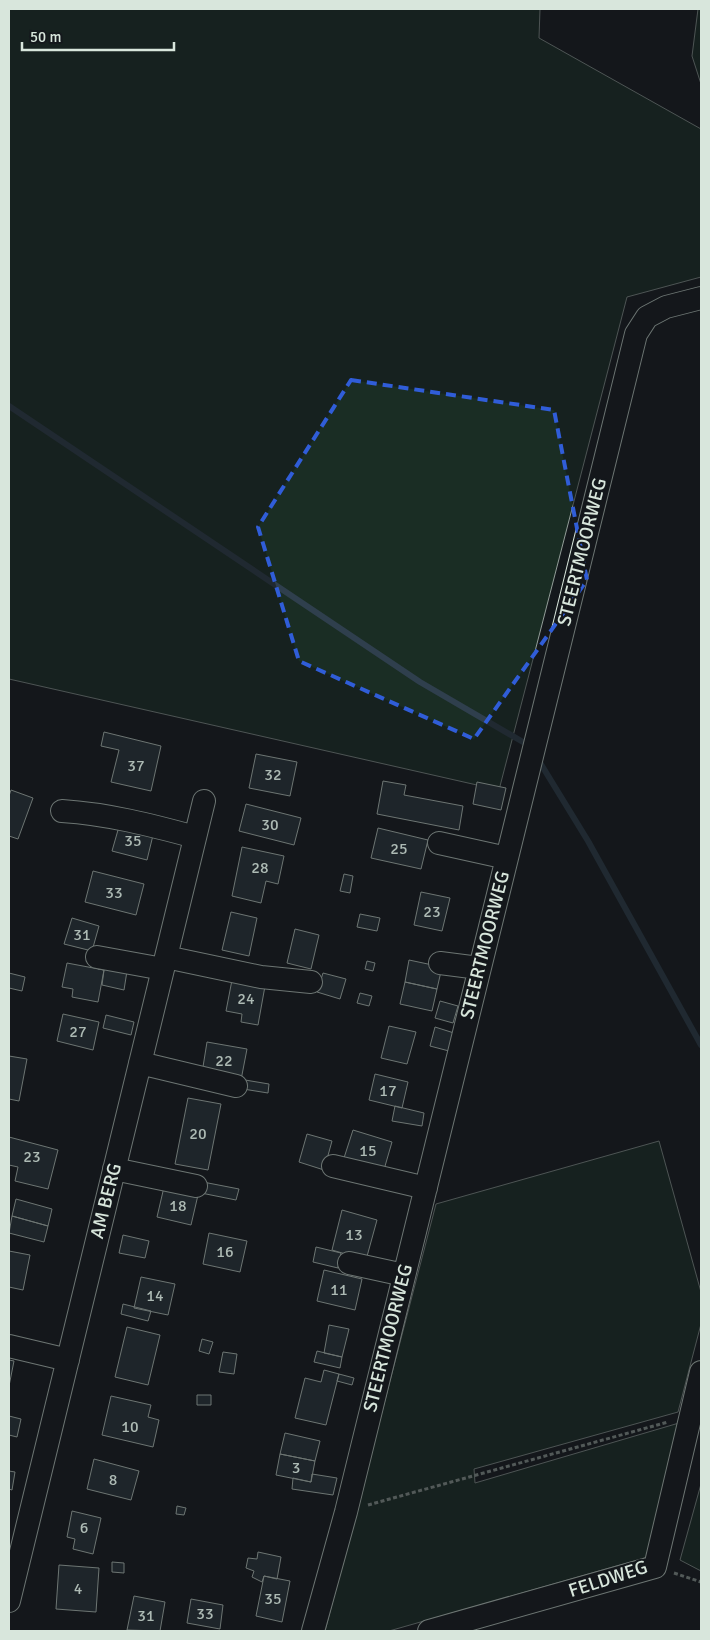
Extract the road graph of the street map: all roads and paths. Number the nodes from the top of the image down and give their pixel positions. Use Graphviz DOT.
graph roads {
  1 [pos="701,298"];
  2 [pos="204,801"];
  3 [pos="62,811"];
  4 [pos="196,837"];
  5 [pos="440,843"];
  6 [pos="507,858"];
  7 [pos="166,957"];
  8 [pos="97,958"];
  9 [pos="241,962"];
  10 [pos="440,963"];
  11 [pos="479,968"];
  12 [pos="312,982"];
  13 [pos="140,1063"];
  14 [pos="236,1086"];
  15 [pos="333,1166"];
  16 [pos="114,1169"];
  17 [pos="196,1186"];
  18 [pos="426,1188"];
  19 [pos="350,1263"];
  20 [pos="404,1275"];
  21 [pos="9,1346"];
  22 [pos="68,1360"];
  23 [pos="701,1372"];
  24 [pos="690,1416"];
  25 [pos="346,1512"];
  26 [pos="655,1567"];
  27 [pos="701,1582"];
  28 [pos="9,1601"];
  29 [pos="313,1631"];
  30 [pos="429,1631"];
  1 -- 6 [label="street, STEERTMOORWEG"];
  2 -- 4 [label="street, AM BERG"];
  3 -- 4 [label="street"];
  4 -- 7 [label="street, AM BERG"];
  5 -- 6 [label="street"];
  6 -- 11 [label="street, STEERTMOORWEG"];
  7 -- 8 [label="street"];
  7 -- 9 [label="street"];
  7 -- 12 [label="street"];
  7 -- 13 [label="street, AM BERG"];
  10 -- 11 [label="street"];
  11 -- 18 [label="street, STEERTMOORWEG"];
  13 -- 14 [label="street"];
  13 -- 16 [label="street, AM BERG"];
  15 -- 18 [label="street"];
  16 -- 17 [label="street"];
  16 -- 22 [label="street, AM BERG"];
  18 -- 20 [label="street, STEERTMOORWEG"];
  19 -- 20 [label="street"];
  20 -- 25 [label="street, STEERTMOORWEG"];
  21 -- 22 [label="street"];
  22 -- 28 [label="street, AM BERG"];
  23 -- 24 [label="street, FELDWEG"];
  24 -- 25 [label="path"];
  24 -- 26 [label="street, FELDWEG"];
  25 -- 29 [label="street, STEERTMOORWEG"];
  26 -- 27 [label="path"];
  26 -- 30 [label="street, FELDWEG"];
}
